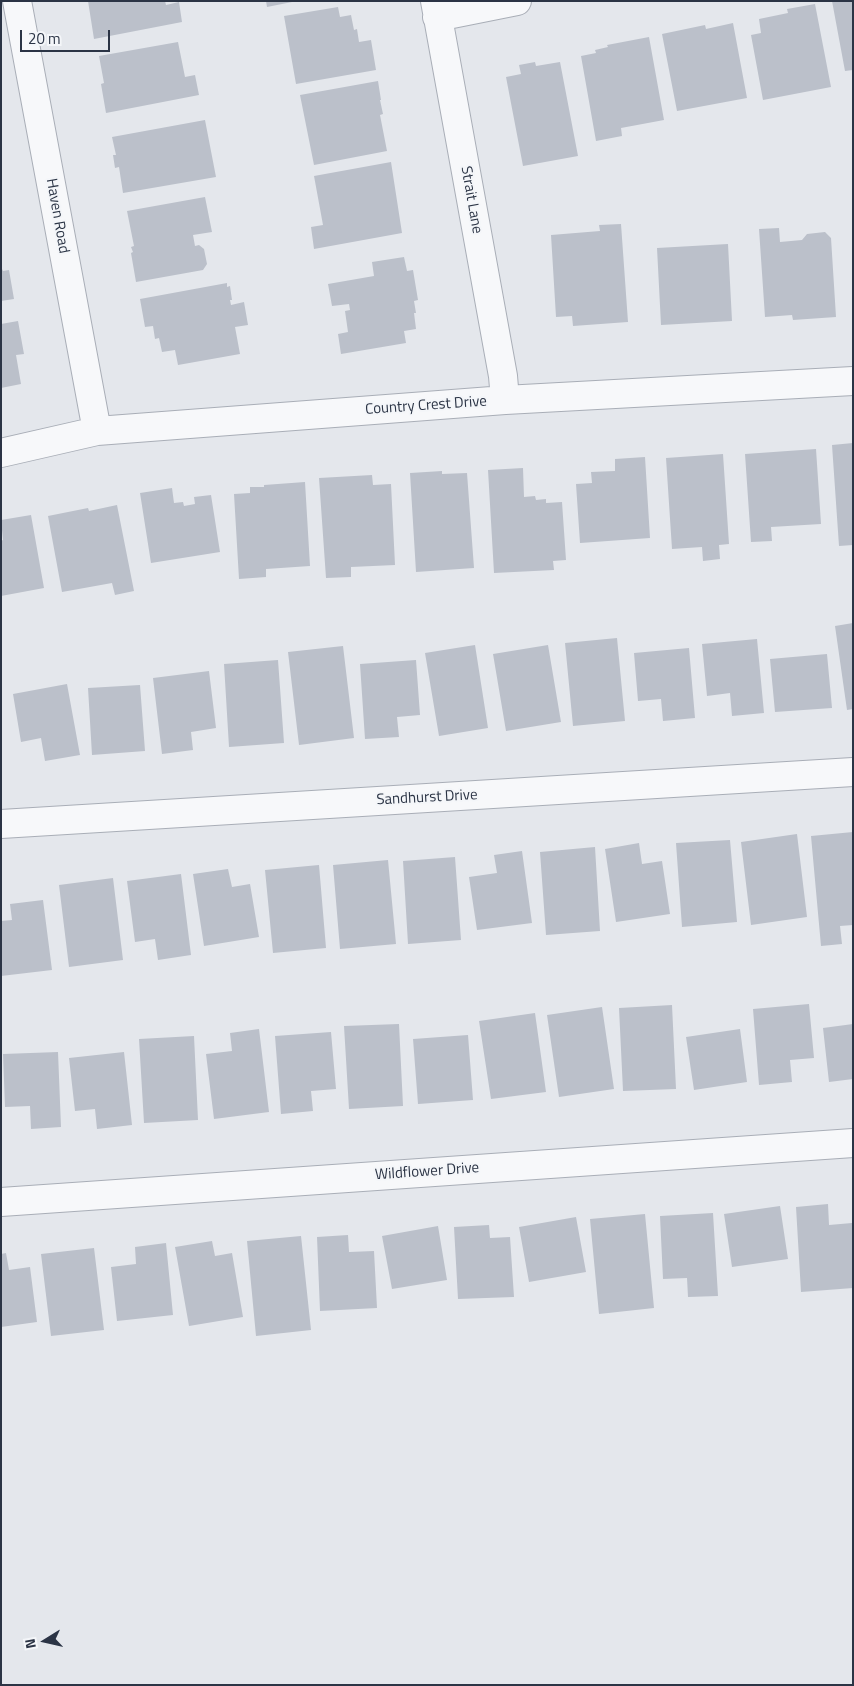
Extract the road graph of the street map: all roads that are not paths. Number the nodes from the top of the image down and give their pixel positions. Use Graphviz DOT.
graph roads {
  1 [pos="17,1"];
  2 [pos="517,1"];
  3 [pos="436,9"];
  4 [pos="853,381"];
  5 [pos="505,400"];
  6 [pos="97,432"];
  7 [pos="1,453"];
  8 [pos="853,772"];
  9 [pos="1,824"];
  10 [pos="853,1142"];
  11 [pos="1,1202"];
  1 -- 6 [label="street, Haven Road"];
  2 -- 3 [label="street"];
  3 -- 5 [label="street, Strait Lane"];
  4 -- 5 [label="street, Country Crest Drive"];
  5 -- 6 [label="street, Country Crest Drive"];
  6 -- 7 [label="street, Country Crest Drive"];
  8 -- 9 [label="street, Sandhurst Drive"];
  10 -- 11 [label="street, Wildflower Drive"];
}
